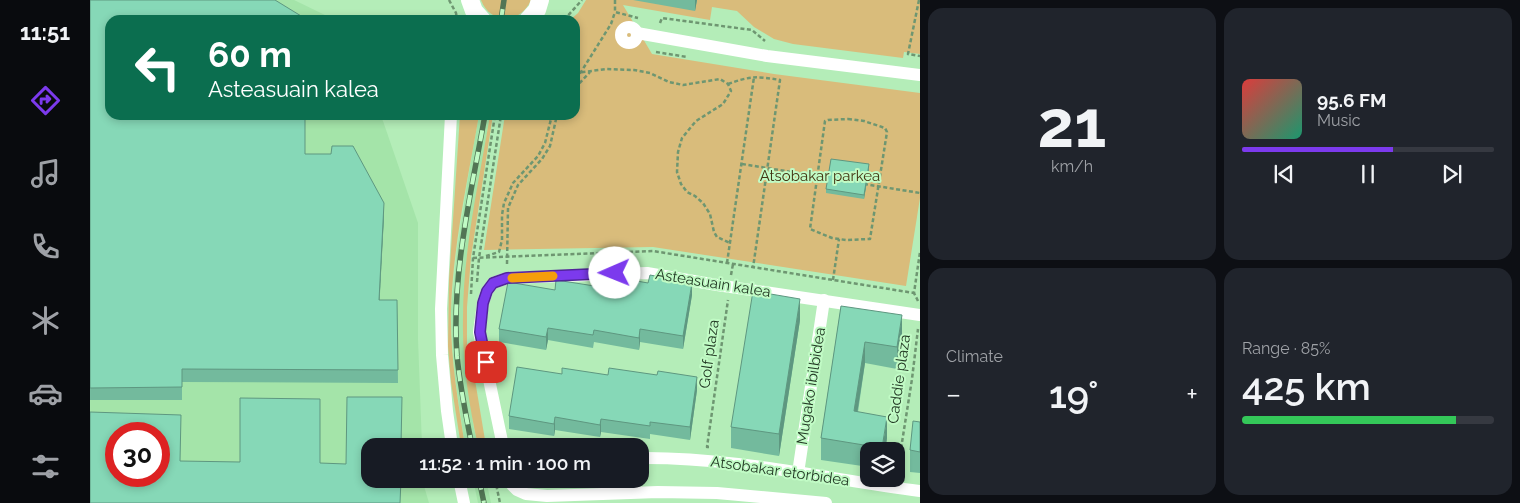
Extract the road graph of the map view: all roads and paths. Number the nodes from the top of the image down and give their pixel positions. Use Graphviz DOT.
graph roads {
  1 [pos="449,0"];
  2 [pos="470,0"];
  3 [pos="540,0"];
  4 [pos="582,0"];
  5 [pos="615,0"];
  6 [pos="919,0"];
  7 [pos="615,12"];
  8 [pos="456,15"];
  9 [pos="478,15"];
  10 [pos="532,15"];
  11 [pos="568,15"];
  12 [pos="642,19"];
  13 [pos="660,24"];
  14 [pos="637,34"];
  15 [pos="768,44"];
  16 [pos="920,56"];
  17 [pos="591,71"];
  18 [pos="581,72"];
  19 [pos="920,75"];
  20 [pos="754,76"];
  21 [pos="580,83"];
  22 [pos="728,84"];
  23 [pos="451,120"];
  24 [pos="551,120"];
  25 [pos="556,120"];
  26 [pos="742,164"];
  27 [pos="768,168"];
  28 [pos="817,176"];
  29 [pos="835,179"];
  30 [pos="861,183"];
  31 [pos="878,186"];
  32 [pos="920,193"];
  33 [pos="839,239"];
  34 [pos="730,243"];
  35 [pos="920,252"];
  36 [pos="507,256"];
  37 [pos="473,258"];
  38 [pos="478,258"];
  39 [pos="727,263"];
  40 [pos="733,264"];
  41 [pos="753,268"];
  42 [pos="507,278"];
  43 [pos="833,280"];
  44 [pos="729,286"];
  45 [pos="914,293"];
  46 [pos="824,300"];
  47 [pos="920,304"];
  48 [pos="920,315"];
  49 [pos="451,438"];
  50 [pos="502,438"];
  51 [pos="902,442"];
  52 [pos="708,447"];
  53 [pos="649,458"];
  54 [pos="798,472"];
  55 [pos="460,488"];
  56 [pos="497,488"];
  57 [pos="515,488"];
  58 [pos="525,488"];
  59 [pos="920,491"];
  60 [pos="526,494"];
  61 [pos="464,503"];
  62 [pos="500,503"];
  63 [pos="826,503"];
  1 -- 8 [label="path"];
  2 -- 9 [label="street"];
  3 -- 10 [label="street"];
  4 -- 11 [label="path"];
  5 -- 7 [label="path"];
  6 -- 16 [label="path"];
  7 -- 12 [label="path"];
  7 -- 18 [label="path"];
  13 -- 15 [label="path"];
  14 -- 19 [label="street"];
  17 -- 18 [label="path"];
  17 -- 21 [label="path"];
  17 -- 22 [label="path"];
  20 -- 22 [label="path"];
  20 -- 26 [label="path"];
  20 -- 27 [label="path"];
  22 -- 34 [label="path"];
  23 -- 49 [label="street"];
  24 -- 38 [label="path"];
  25 -- 36 [label="path"];
  26 -- 27 [label="path"];
  26 -- 34 [label="path"];
  27 -- 28 [label="path"];
  27 -- 41 [label="path"];
  28 -- 29 [label="path"];
  28 -- 31 [label="path"];
  28 -- 33 [label="path"];
  30 -- 31 [label="path"];
  31 -- 32 [label="path"];
  31 -- 33 [label="path"];
  33 -- 43 [label="path"];
  34 -- 39 [label="path"];
  35 -- 45 [label="path"];
  36 -- 38 [label="path"];
  36 -- 39 [label="path"];
  36 -- 42 [label="path"];
  37 -- 38 [label="path"];
  39 -- 40 [label="path"];
  40 -- 41 [label="path"];
  40 -- 44 [label="path, Golf plaza"];
  41 -- 43 [label="path"];
  42 -- 44 [label="street, Asteasuain kalea"];
  42 -- 50 [label="street"];
  43 -- 45 [label="path"];
  44 -- 46 [label="street, Asteasuain kalea"];
  44 -- 52 [label="path, Golf plaza"];
  45 -- 47 [label="path"];
  46 -- 48 [label="street, Asteasuain kalea"];
  46 -- 54 [label="street, Mugako ibilbidea"];
  48 -- 51 [label="path, Caddie plaza"];
  53 -- 54 [label="street, Atsobakar etorbidea"];
  54 -- 59 [label="street, Atsobakar etorbidea"];
  55 -- 61 [label="street"];
  56 -- 62 [label="path"];
  57 -- 60 [label="street"];
  58 -- 60 [label="street"];
  60 -- 63 [label="street, Atsobakar etorbidea"];
}
